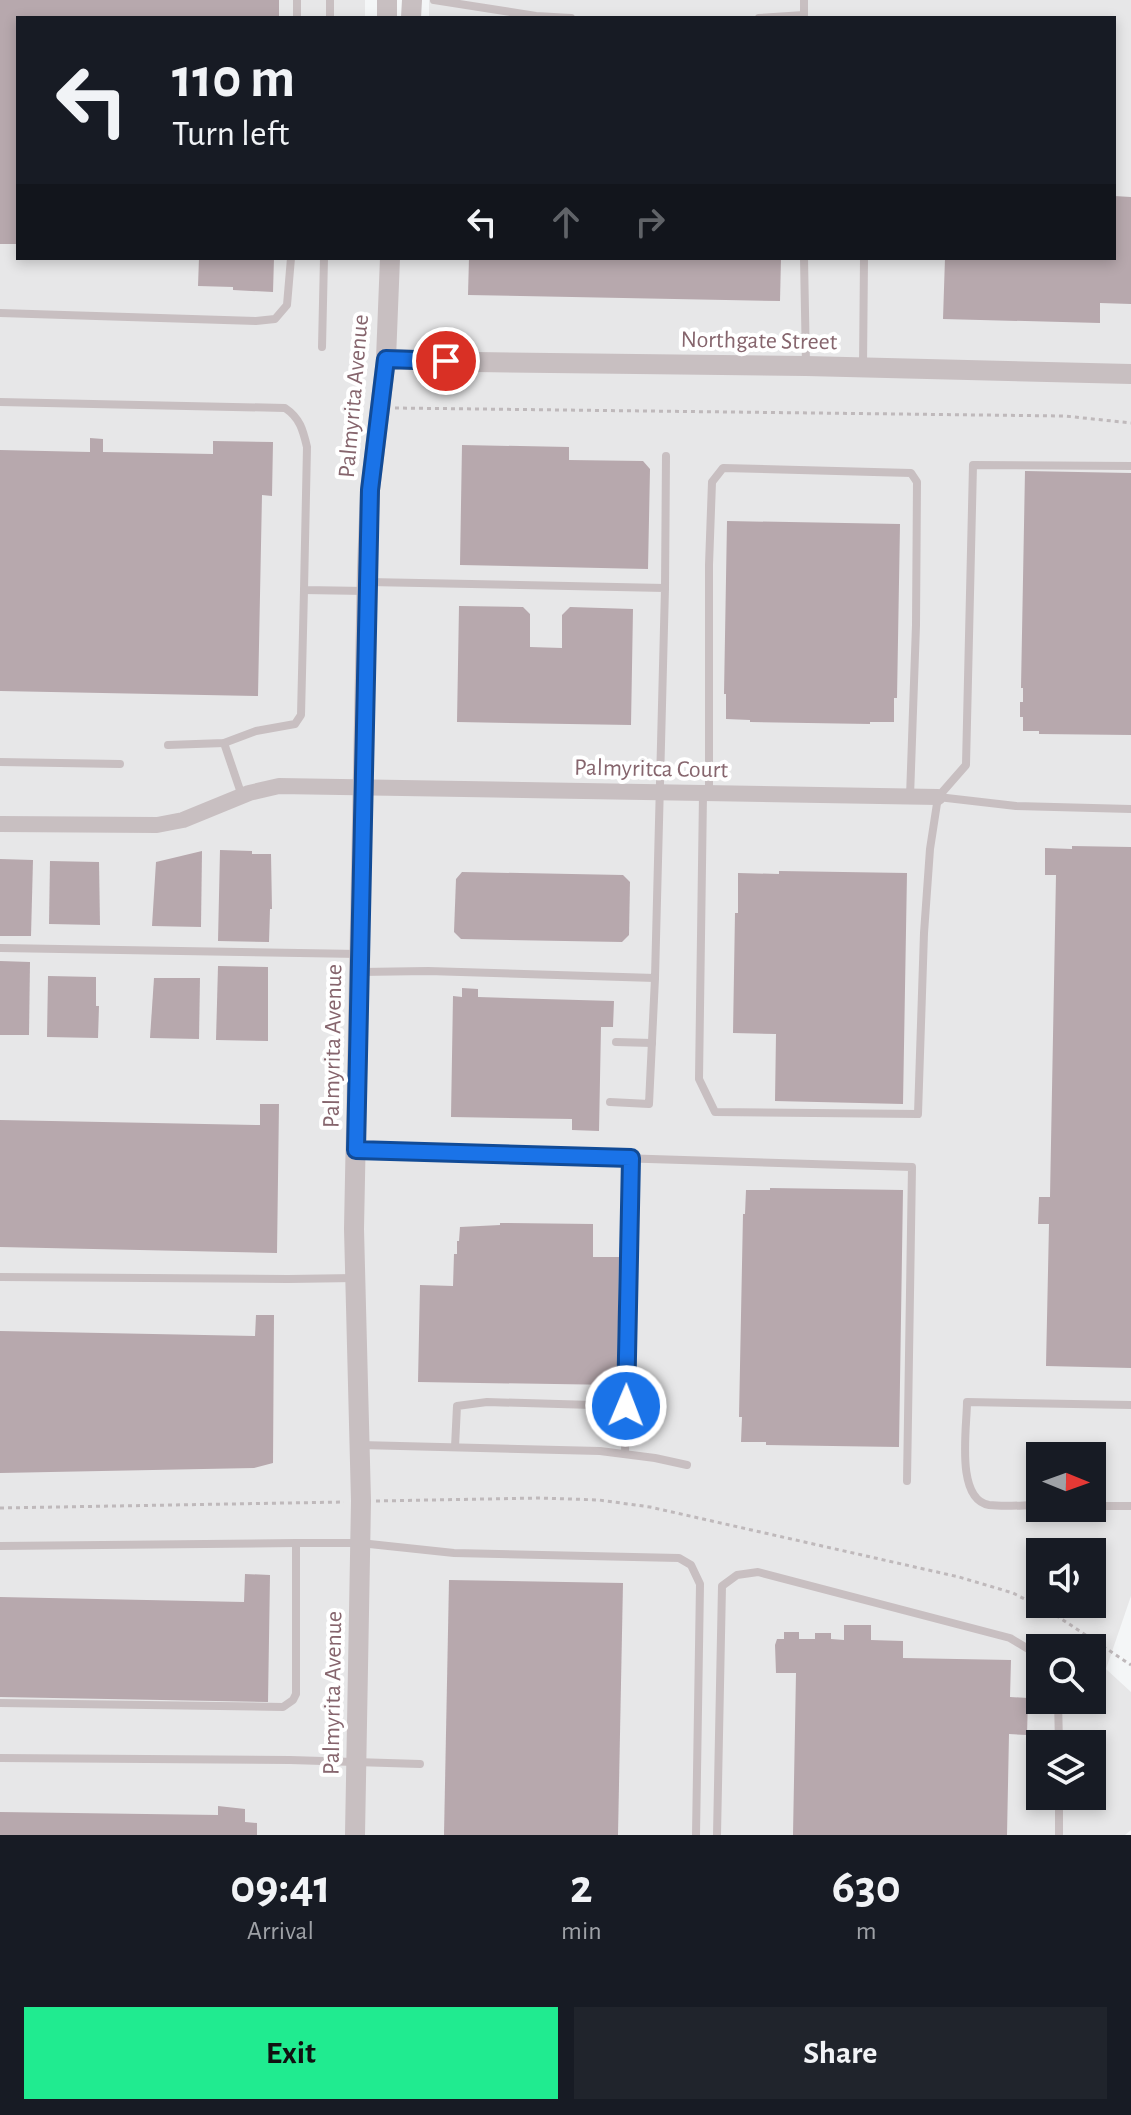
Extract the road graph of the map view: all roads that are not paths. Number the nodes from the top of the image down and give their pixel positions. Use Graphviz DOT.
graph roads {
  1 [pos="434,0"];
  2 [pos="449,0"];
  3 [pos="804,0"];
  4 [pos="536,16"];
  5 [pos="789,16"];
  6 [pos="291,260"];
  7 [pos="324,260"];
  8 [pos="390,260"];
  9 [pos="804,260"];
  10 [pos="864,260"];
  11 [pos="0,313"];
  12 [pos="322,347"];
  13 [pos="386,359"];
  14 [pos="806,366"];
  15 [pos="863,367"];
  16 [pos="1131,374"];
  17 [pos="0,402"];
  18 [pos="666,456"];
  19 [pos="1131,466"];
  20 [pos="367,587"];
  21 [pos="665,588"];
  22 [pos="304,590"];
  23 [pos="224,743"];
  24 [pos="168,745"];
  25 [pos="0,762"];
  26 [pos="120,764"];
  27 [pos="363,786"];
  28 [pos="661,792"];
  29 [pos="706,793"];
  30 [pos="242,796"];
  31 [pos="910,797"];
  32 [pos="938,797"];
  33 [pos="1131,809"];
  34 [pos="0,824"];
  35 [pos="0,948"];
  36 [pos="360,963"];
  37 [pos="655,978"];
  38 [pos="616,1042"];
  39 [pos="652,1043"];
  40 [pos="610,1102"];
  41 [pos="356,1150"];
  42 [pos="631,1158"];
  43 [pos="0,1277"];
  44 [pos="356,1278"];
  45 [pos="1131,1405"];
  46 [pos="626,1406"];
  47 [pos="359,1445"];
  48 [pos="455,1447"];
  49 [pos="625,1454"];
  50 [pos="687,1465"];
  51 [pos="907,1481"];
  52 [pos="1026,1505"];
  53 [pos="1106,1506"];
  54 [pos="1131,1506"];
  55 [pos="296,1543"];
  56 [pos="360,1543"];
  57 [pos="0,1546"];
  58 [pos="1026,1648"];
  59 [pos="0,1703"];
  60 [pos="0,1758"];
  61 [pos="357,1763"];
  62 [pos="420,1764"];
  63 [pos="1059,1810"];
  64 [pos="355,1835"];
  65 [pos="696,1835"];
  66 [pos="717,1835"];
  67 [pos="1059,1835"];
  1 -- 2 [label="lane"];
  2 -- 4 [label="lane"];
  3 -- 5 [label="lane"];
  6 -- 11 [label="lane"];
  7 -- 12 [label="lane"];
  8 -- 13 [label="street, Palmyrita Avenue"];
  9 -- 14 [label="lane"];
  10 -- 15 [label="lane"];
  13 -- 14 [label="street, Northgate Street"];
  13 -- 20 [label="street, Palmyrita Avenue"];
  14 -- 15 [label="street, Northgate Street"];
  15 -- 16 [label="street, Northgate Street"];
  17 -- 22 [label="lane"];
  18 -- 21 [label="lane"];
  19 -- 32 [label="lane"];
  20 -- 21 [label="lane"];
  20 -- 22 [label="lane"];
  20 -- 27 [label="street, Palmyrita Avenue"];
  21 -- 28 [label="lane"];
  22 -- 23 [label="lane"];
  23 -- 24 [label="lane"];
  23 -- 30 [label="lane"];
  25 -- 26 [label="lane"];
  27 -- 28 [label="street, Palmyritca Court"];
  27 -- 30 [label="street"];
  27 -- 36 [label="street, Palmyrita Avenue"];
  28 -- 29 [label="street, Palmyritca Court"];
  28 -- 37 [label="lane"];
  29 -- 31 [label="street, Palmyritca Court"];
  29 -- 31 [label="lane"];
  29 -- 32 [label="lane"];
  30 -- 34 [label="street"];
  31 -- 32 [label="street, Palmyritca Court"];
  32 -- 33 [label="lane"];
  35 -- 36 [label="lane"];
  36 -- 37 [label="lane"];
  36 -- 41 [label="street, Palmyrita Avenue"];
  37 -- 39 [label="lane"];
  38 -- 39 [label="lane"];
  39 -- 40 [label="lane"];
  41 -- 42 [label="lane"];
  41 -- 44 [label="street, Palmyrita Avenue"];
  42 -- 46 [label="lane"];
  42 -- 51 [label="lane"];
  43 -- 44 [label="lane"];
  44 -- 47 [label="street, Palmyrita Avenue"];
  45 -- 52 [label="lane"];
  46 -- 48 [label="lane"];
  46 -- 49 [label="lane"];
  47 -- 48 [label="lane"];
  47 -- 56 [label="street, Palmyrita Avenue"];
  48 -- 49 [label="lane"];
  49 -- 50 [label="lane"];
  53 -- 54 [label="lane"];
  55 -- 56 [label="lane"];
  55 -- 57 [label="lane"];
  55 -- 59 [label="lane"];
  56 -- 61 [label="street, Palmyrita Avenue"];
  56 -- 65 [label="lane"];
  58 -- 66 [label="lane"];
  60 -- 61 [label="lane"];
  61 -- 62 [label="lane"];
  61 -- 64 [label="street, Palmyrita Avenue"];
  63 -- 67 [label="lane"];
}
